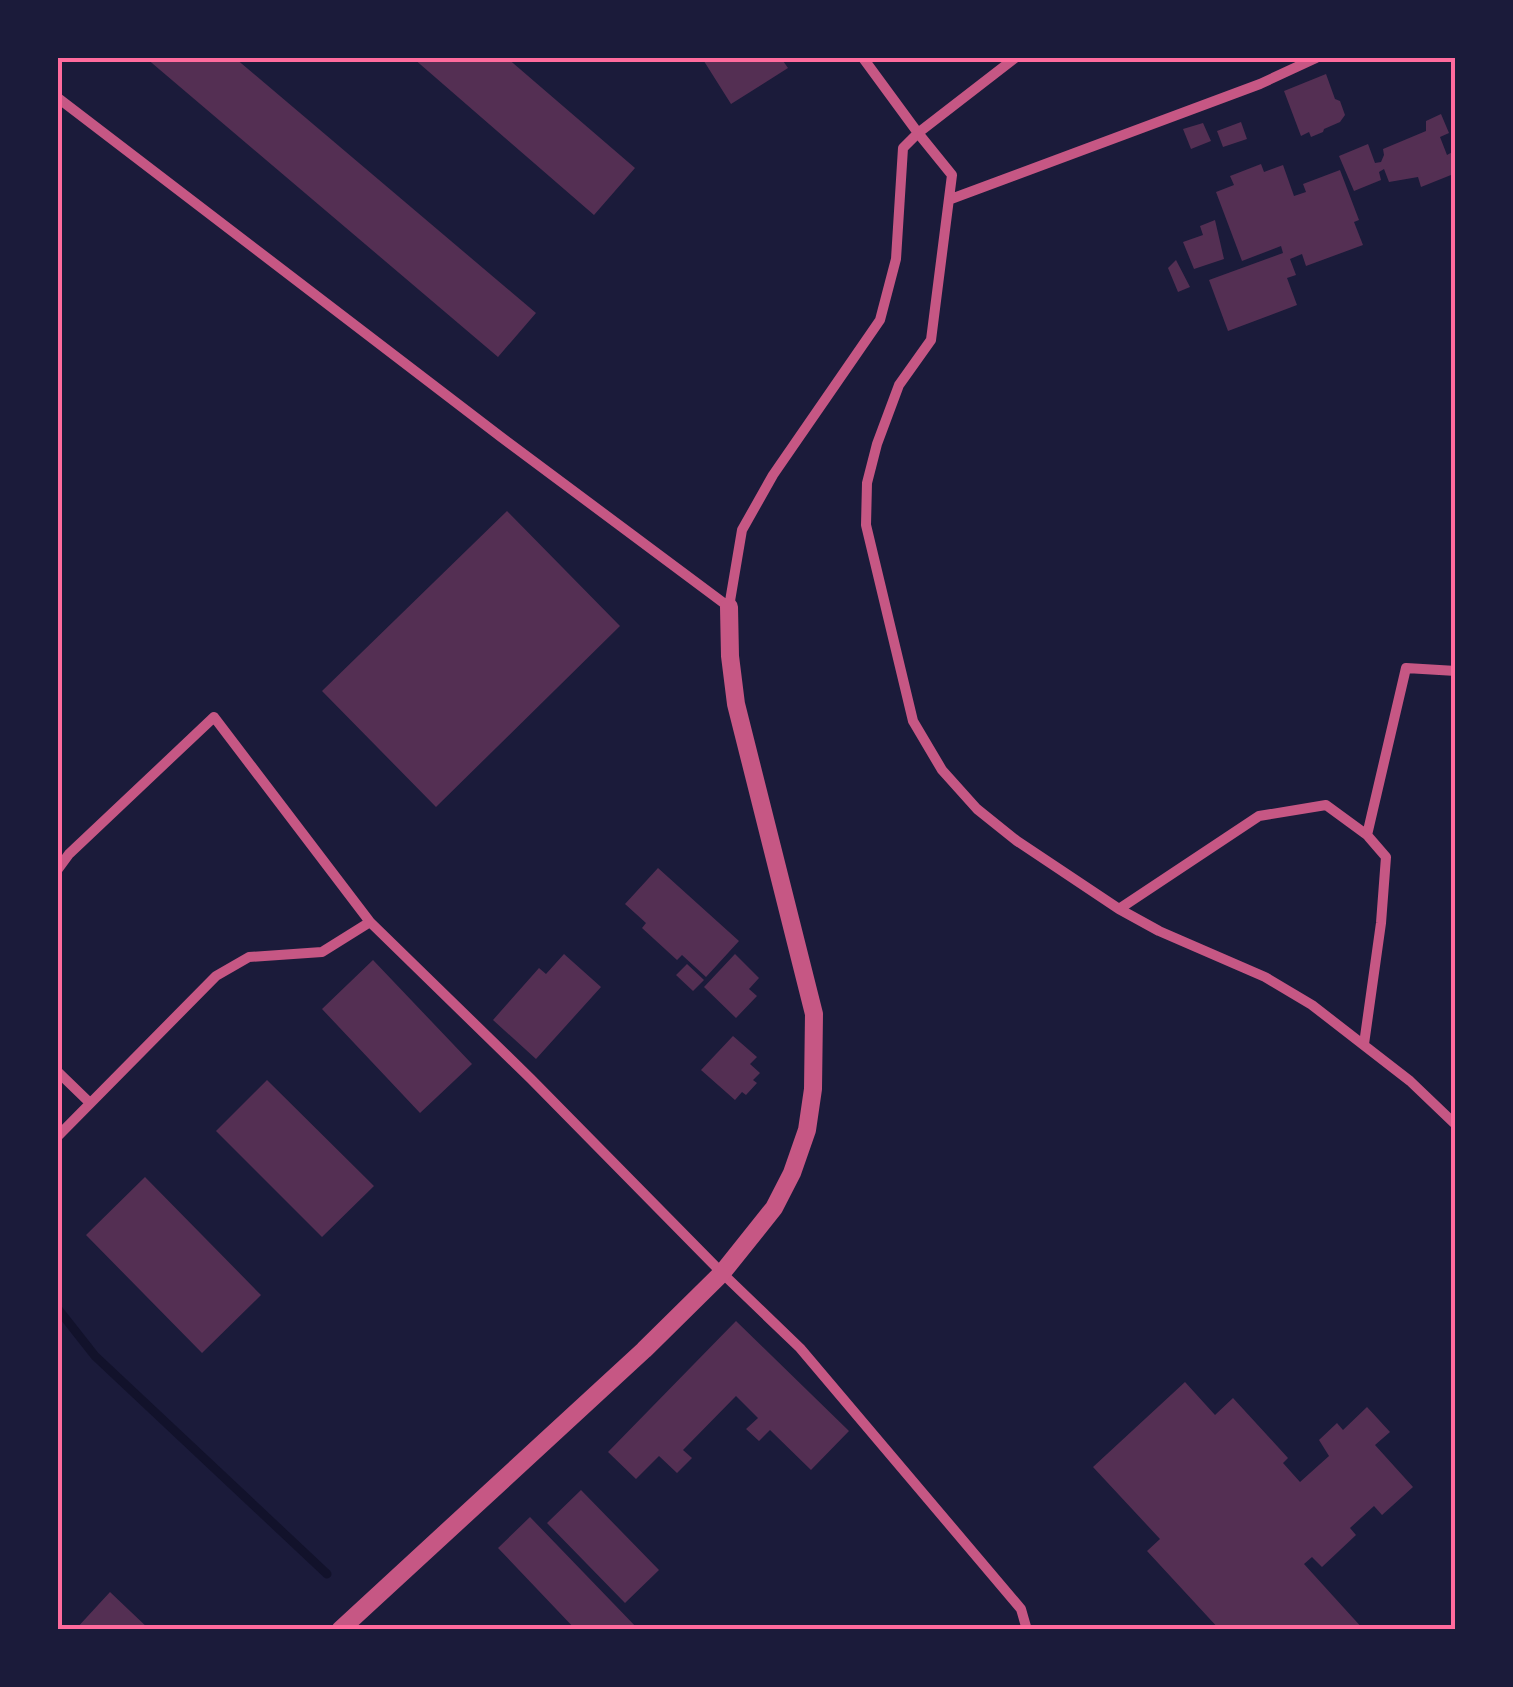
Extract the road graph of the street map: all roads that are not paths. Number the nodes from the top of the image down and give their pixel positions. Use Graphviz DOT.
graph roads {
  1 [pos="863,58"];
  2 [pos="1015,58"];
  3 [pos="1316,58"];
  4 [pos="58,98"];
  5 [pos="918,133"];
  6 [pos="951,200"];
  7 [pos="730,607"];
  8 [pos="1456,671"];
  9 [pos="1366,835"];
  10 [pos="58,869"];
  11 [pos="1120,909"];
  12 [pos="370,922"];
  13 [pos="1364,1044"];
  14 [pos="58,1072"];
  15 [pos="90,1103"];
  16 [pos="1456,1125"];
  17 [pos="58,1136"];
  18 [pos="722,1273"];
  19 [pos="345,1628"];
  20 [pos="1027,1630"];
  1 -- 5 [label="street"];
  2 -- 5 [label="street"];
  3 -- 6 [label="street"];
  4 -- 7 [label="street"];
  5 -- 6 [label="street"];
  5 -- 7 [label="street"];
  6 -- 11 [label="street"];
  7 -- 18 [label="street"];
  8 -- 9 [label="street"];
  9 -- 11 [label="street"];
  9 -- 13 [label="street"];
  10 -- 12 [label="street"];
  11 -- 13 [label="street"];
  12 -- 15 [label="street"];
  12 -- 18 [label="street"];
  13 -- 16 [label="street"];
  14 -- 15 [label="street"];
  15 -- 17 [label="street"];
  18 -- 19 [label="street"];
  18 -- 20 [label="street"];
}
